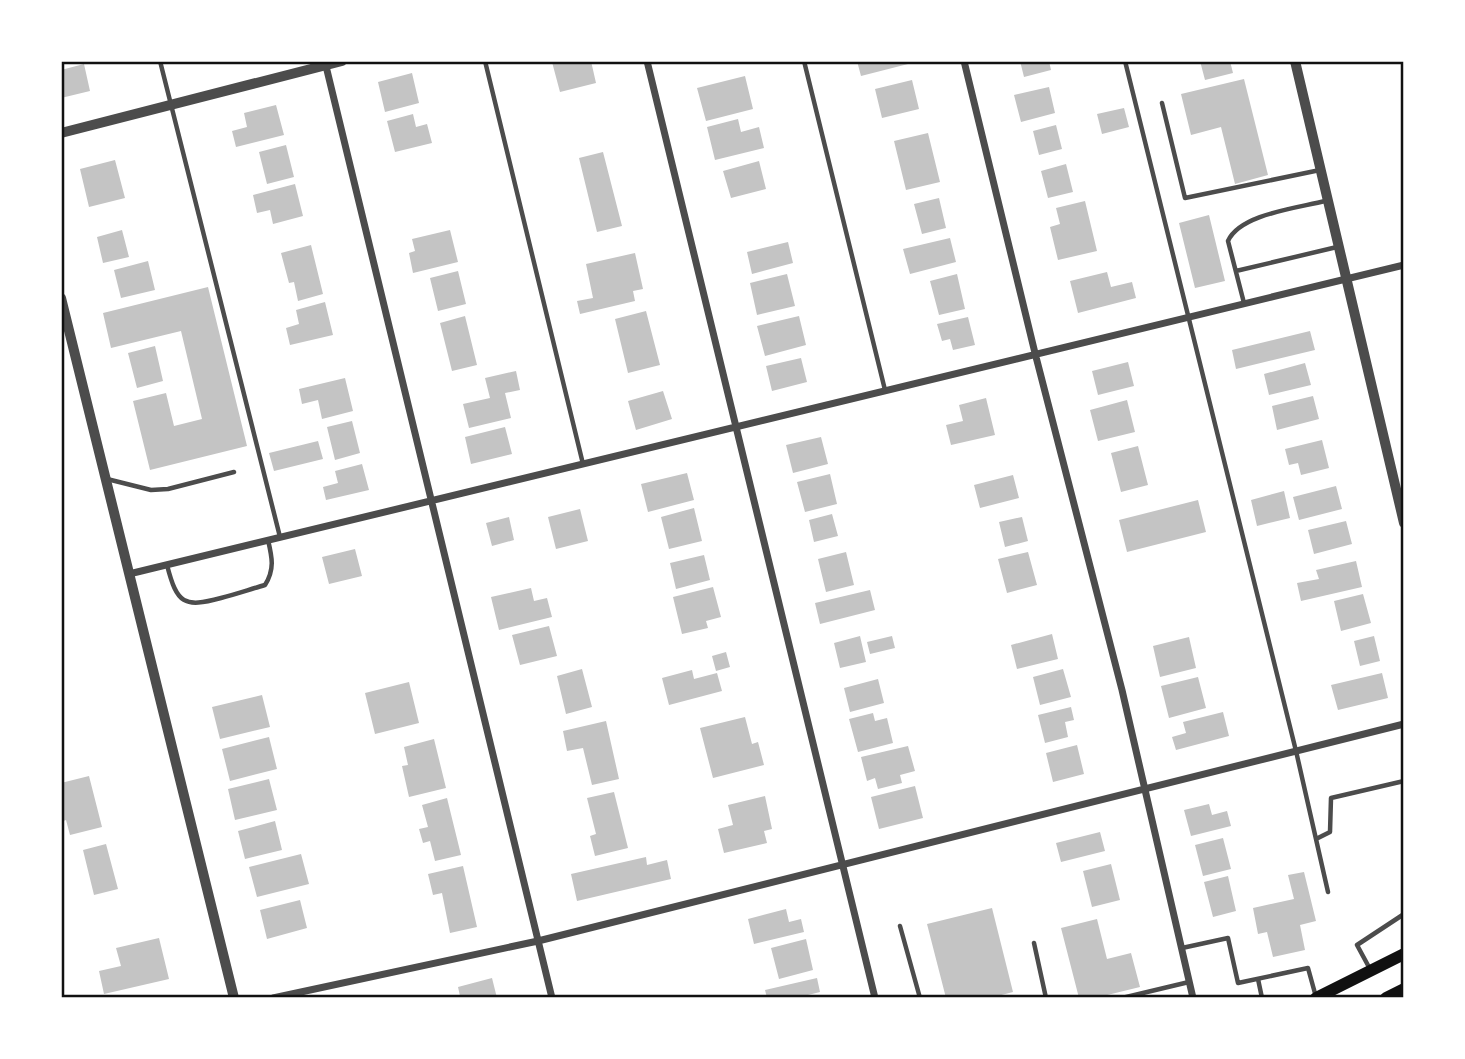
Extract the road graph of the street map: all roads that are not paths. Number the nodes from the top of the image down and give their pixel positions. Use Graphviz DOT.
graph roads {
  1 [pos="160,61"];
  2 [pos="342,61"];
  3 [pos="485,61"];
  4 [pos="647,61"];
  5 [pos="804,61"];
  6 [pos="964,61"];
  7 [pos="1125,61"];
  8 [pos="1295,61"];
  9 [pos="325,63"];
  10 [pos="1162,103"];
  11 [pos="170,104"];
  12 [pos="61,132"];
  13 [pos="1321,170"];
  14 [pos="1328,200"];
  15 [pos="1339,246"];
  16 [pos="1404,265"];
  17 [pos="1236,271"];
  18 [pos="1347,279"];
  19 [pos="61,298"];
  20 [pos="1244,303"];
  21 [pos="1188,317"];
  22 [pos="1035,352"];
  23 [pos="886,390"];
  24 [pos="735,428"];
  25 [pos="583,464"];
  26 [pos="234,472"];
  27 [pos="106,478"];
  28 [pos="431,501"];
  29 [pos="1404,523"];
  30 [pos="280,537"];
  31 [pos="268,540"];
  32 [pos="167,565"];
  33 [pos="129,574"];
  34 [pos="1404,724"];
  35 [pos="1296,751"];
  36 [pos="1404,780"];
  37 [pos="1145,788"];
  38 [pos="1316,839"];
  39 [pos="843,864"];
  40 [pos="1328,892"];
  41 [pos="1404,914"];
  42 [pos="900,926"];
  43 [pos="538,941"];
  44 [pos="1034,943"];
  45 [pos="1181,949"];
  46 [pos="1404,954"];
  47 [pos="1371,970"];
  48 [pos="1258,979"];
  49 [pos="1189,982"];
  50 [pos="1404,989"];
  51 [pos="1147,995"];
  52 [pos="234,998"];
  53 [pos="273,998"];
  54 [pos="552,998"];
  55 [pos="875,998"];
  56 [pos="920,998"];
  57 [pos="1046,998"];
  58 [pos="1122,998"];
  59 [pos="1193,998"];
  60 [pos="1262,998"];
  61 [pos="1316,998"];
  62 [pos="1386,998"];
  1 -- 11 [label="lane"];
  2 -- 9 [label="street"];
  3 -- 25 [label="lane"];
  4 -- 24 [label="street"];
  5 -- 23 [label="lane"];
  6 -- 22 [label="street"];
  7 -- 21 [label="lane"];
  8 -- 13 [label="street"];
  9 -- 11 [label="street"];
  9 -- 28 [label="street"];
  10 -- 13 [label="lane"];
  11 -- 12 [label="street"];
  11 -- 30 [label="lane"];
  13 -- 14 [label="street"];
  14 -- 15 [label="street"];
  14 -- 17 [label="lane"];
  15 -- 17 [label="lane"];
  15 -- 18 [label="street"];
  16 -- 18 [label="street"];
  17 -- 20 [label="lane"];
  18 -- 20 [label="street"];
  18 -- 29 [label="street"];
  19 -- 27 [label="street"];
  20 -- 21 [label="street"];
  21 -- 22 [label="street"];
  21 -- 35 [label="lane"];
  22 -- 23 [label="street"];
  22 -- 37 [label="street"];
  23 -- 24 [label="street"];
  24 -- 25 [label="street"];
  24 -- 39 [label="street"];
  25 -- 28 [label="street"];
  26 -- 27 [label="lane"];
  27 -- 33 [label="street"];
  28 -- 30 [label="street"];
  28 -- 43 [label="street"];
  30 -- 31 [label="street"];
  31 -- 32 [label="street"];
  31 -- 32 [label="lane"];
  32 -- 33 [label="street"];
  33 -- 52 [label="street"];
  34 -- 35 [label="street"];
  35 -- 37 [label="street"];
  35 -- 38 [label="lane"];
  36 -- 38 [label="lane"];
  37 -- 39 [label="street"];
  37 -- 45 [label="street"];
  38 -- 40 [label="lane"];
  39 -- 43 [label="street"];
  39 -- 55 [label="street"];
  41 -- 47 [label="lane"];
  42 -- 56 [label="lane"];
  43 -- 53 [label="street"];
  43 -- 54 [label="street"];
  44 -- 57 [label="lane"];
  45 -- 48 [label="lane"];
  45 -- 49 [label="street"];
  46 -- 47 [label="main road"];
  47 -- 61 [label="main road"];
  48 -- 60 [label="lane"];
  48 -- 61 [label="lane"];
  49 -- 51 [label="lane"];
  49 -- 59 [label="street"];
  50 -- 62 [label="main road"];
  51 -- 58 [label="lane"];
}
